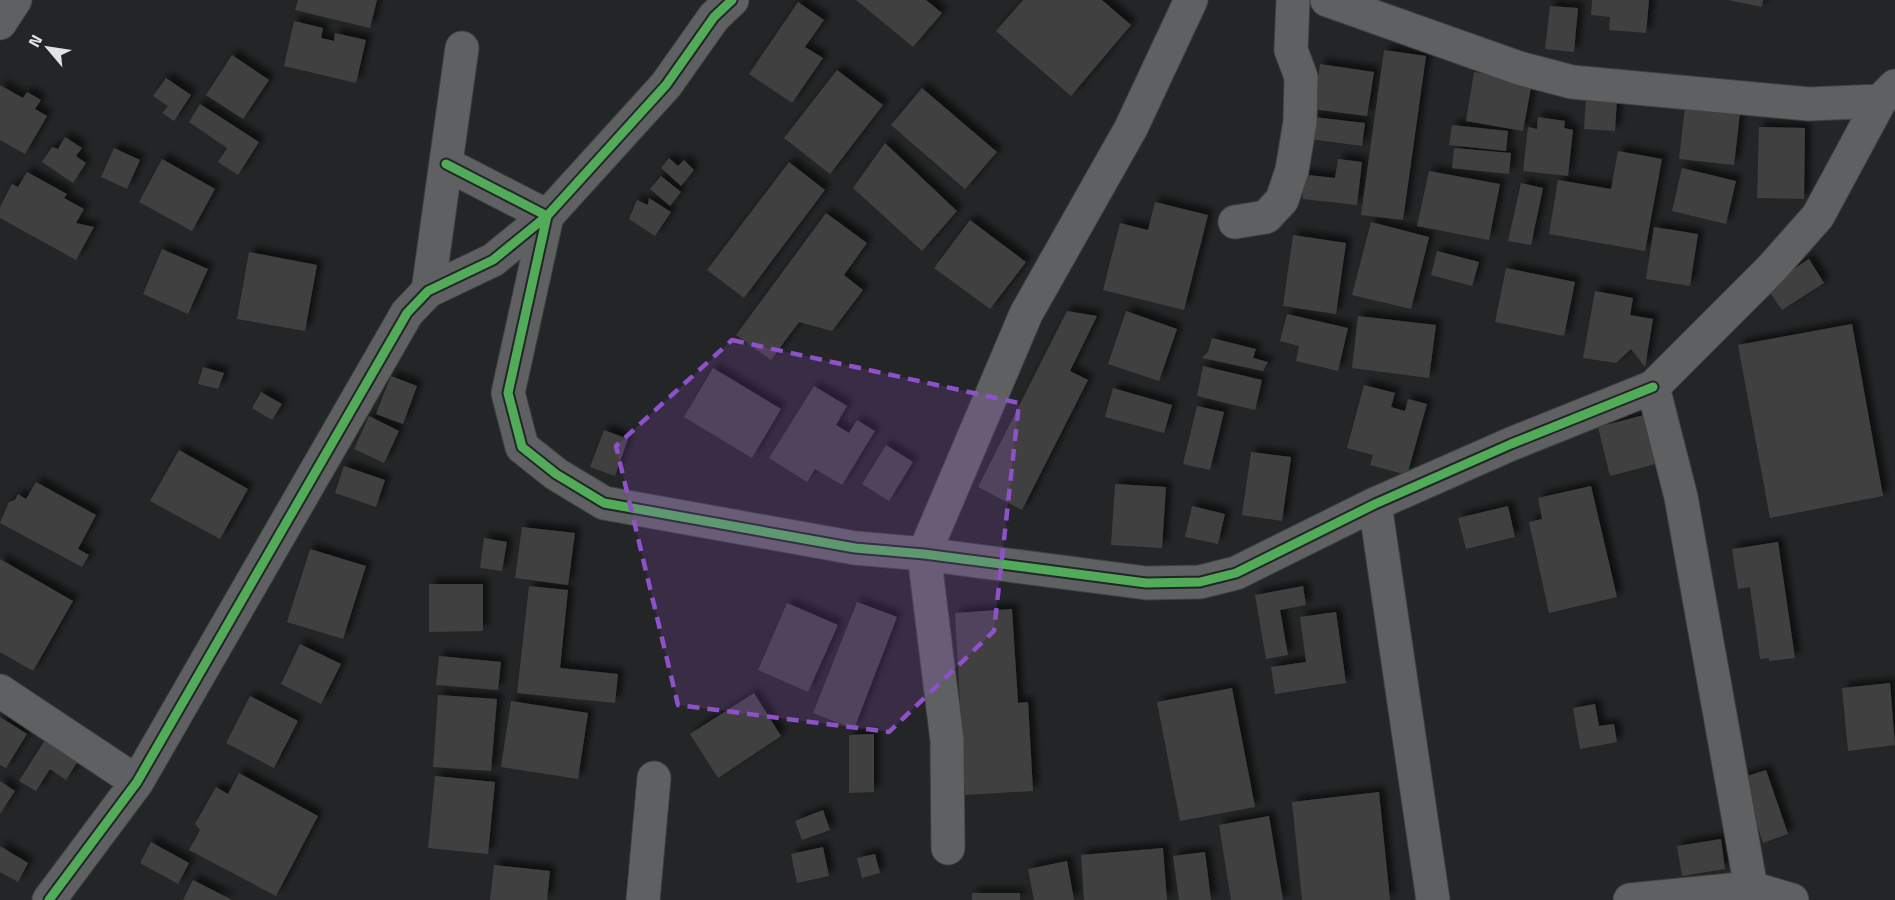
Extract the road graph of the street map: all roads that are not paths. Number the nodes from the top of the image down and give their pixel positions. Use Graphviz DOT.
graph roads {
  1 [pos="15,0"];
  2 [pos="732,0"];
  3 [pos="1191,0"];
  4 [pos="1293,0"];
  5 [pos="1327,0"];
  6 [pos="0,24"];
  7 [pos="462,48"];
  8 [pos="1888,94"];
  9 [pos="446,164"];
  10 [pos="547,216"];
  11 [pos="1235,222"];
  12 [pos="428,291"];
  13 [pos="1653,387"];
  14 [pos="1375,504"];
  15 [pos="924,554"];
  16 [pos="0,691"];
  17 [pos="654,778"];
  18 [pos="137,782"];
  19 [pos="948,848"];
  20 [pos="1751,888"];
  21 [pos="49,900"];
  22 [pos="643,900"];
  23 [pos="1433,900"];
  24 [pos="1630,900"];
  25 [pos="1792,900"];
  1 -- 6 [label="street"];
  2 -- 10 [label="street"];
  3 -- 15 [label="street"];
  4 -- 11 [label="street"];
  5 -- 8 [label="street"];
  7 -- 9 [label="street"];
  8 -- 13 [label="street"];
  9 -- 10 [label="street"];
  9 -- 12 [label="street"];
  10 -- 12 [label="street"];
  10 -- 15 [label="street"];
  12 -- 18 [label="street"];
  13 -- 14 [label="street"];
  13 -- 20 [label="street"];
  14 -- 15 [label="street"];
  14 -- 23 [label="street"];
  15 -- 19 [label="street"];
  16 -- 18 [label="street"];
  17 -- 22 [label="street"];
  18 -- 21 [label="street"];
  20 -- 24 [label="street"];
  20 -- 25 [label="street"];
}
